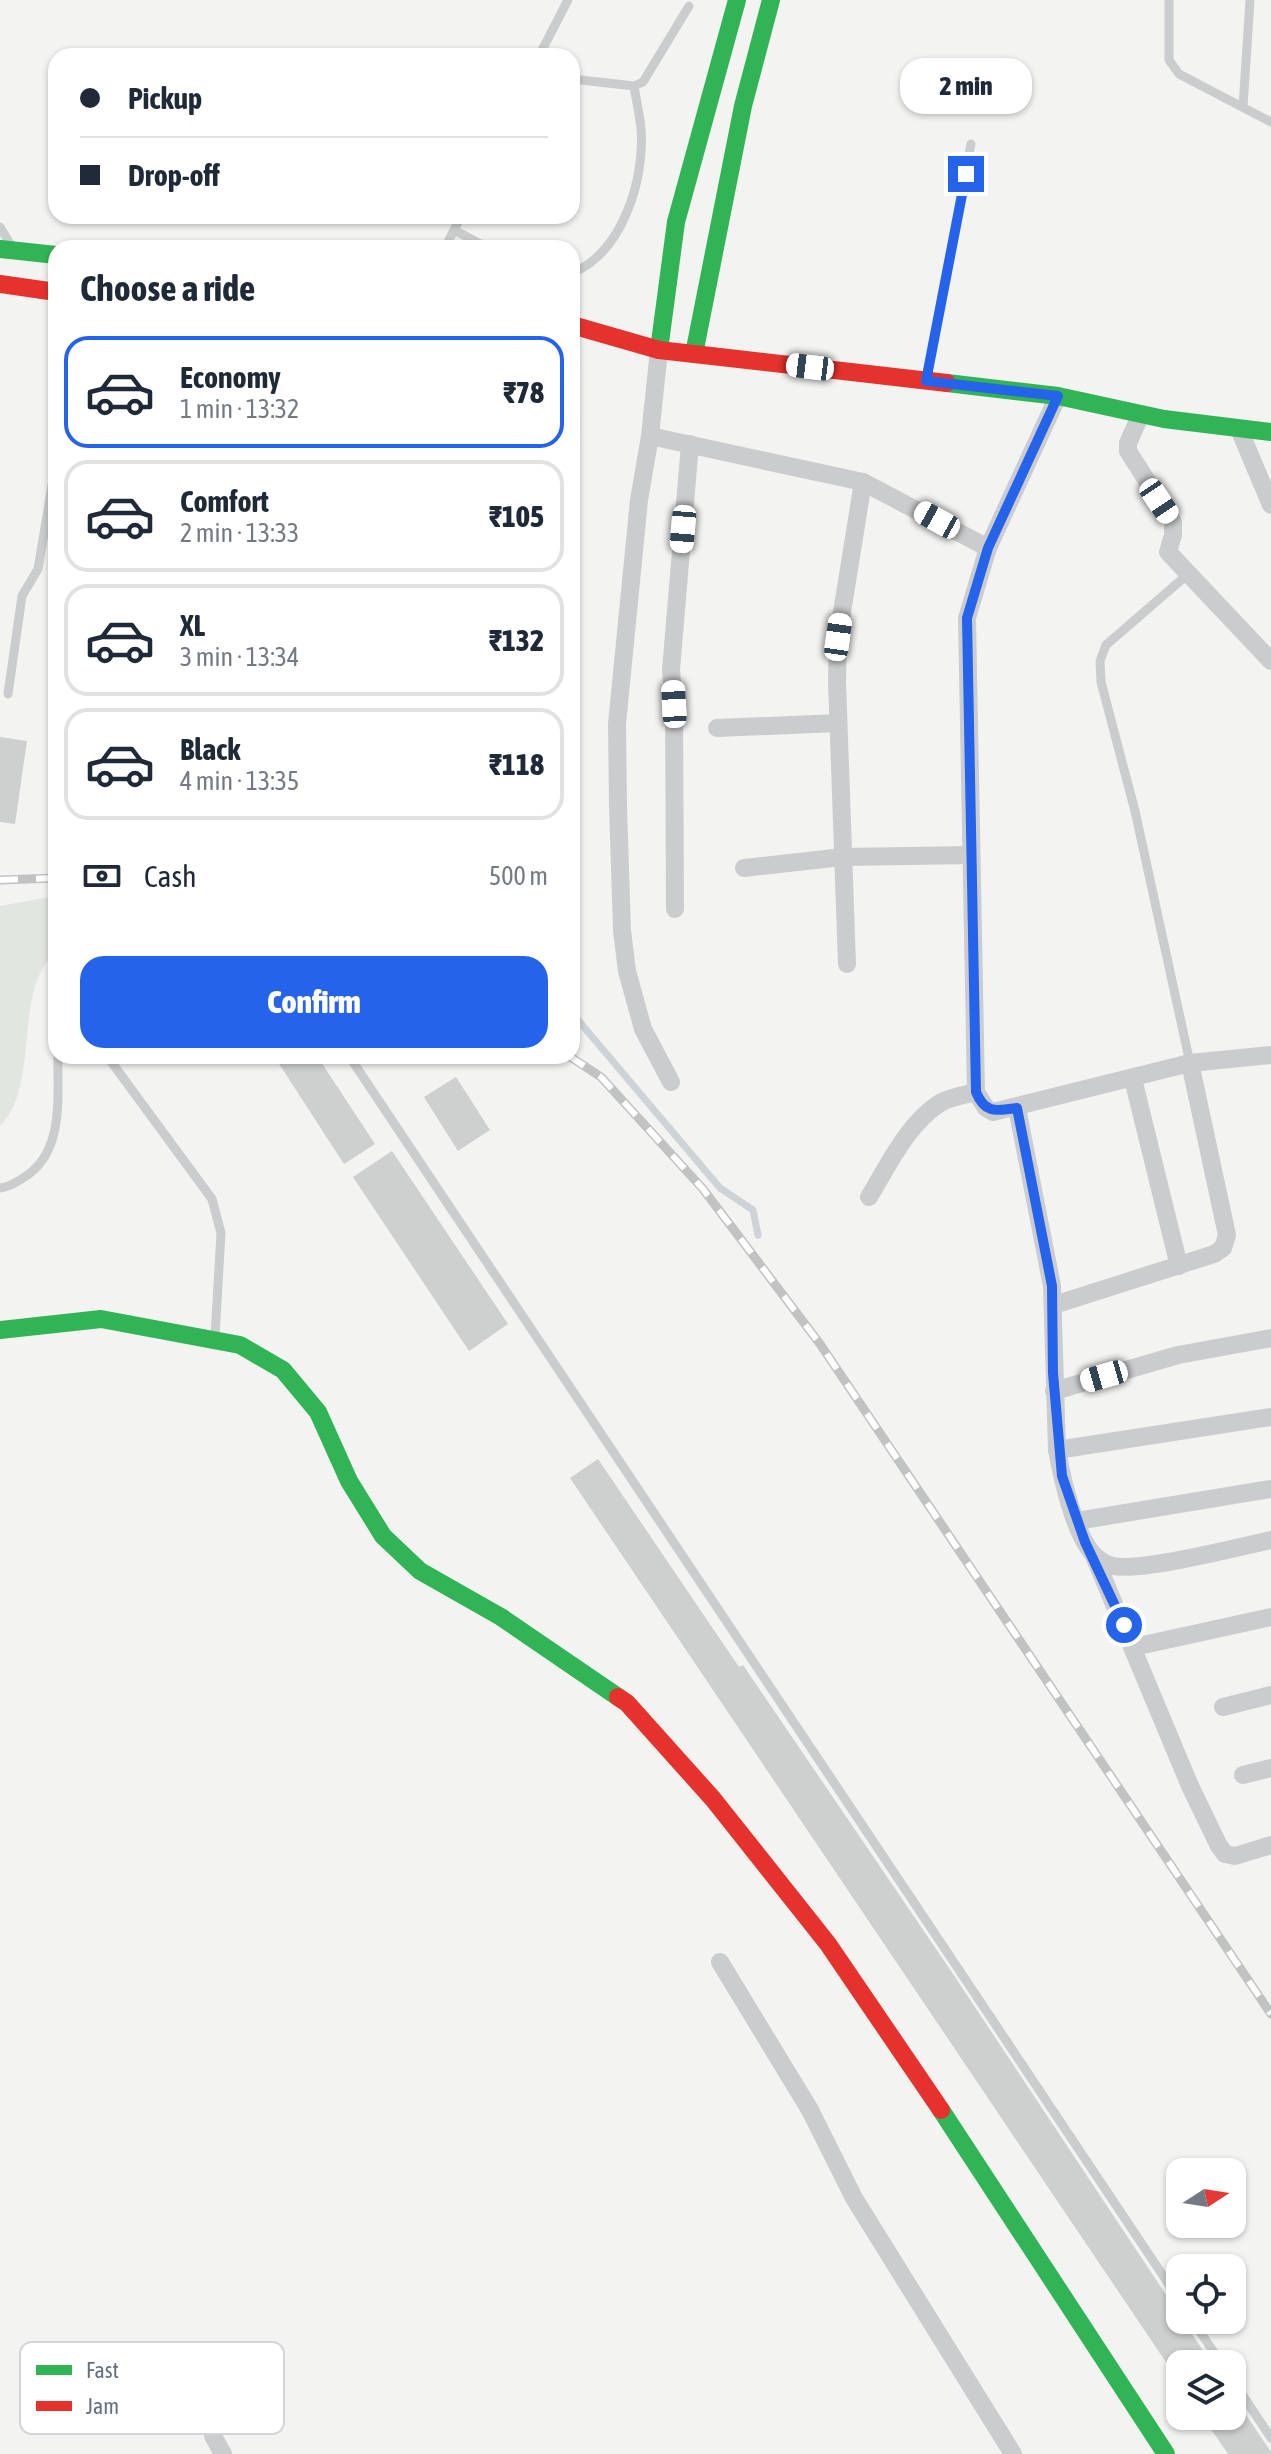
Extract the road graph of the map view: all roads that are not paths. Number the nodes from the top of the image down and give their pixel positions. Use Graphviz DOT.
graph roads {
  1 [pos="568,0"];
  2 [pos="737,0"];
  3 [pos="771,0"];
  4 [pos="1169,0"];
  5 [pos="1250,0"];
  6 [pos="689,6"];
  7 [pos="543,48"];
  8 [pos="580,80"];
  9 [pos="634,86"];
  10 [pos="1243,107"];
  11 [pos="1271,122"];
  12 [pos="971,144"];
  13 [pos="457,224"];
  14 [pos="0,227"];
  15 [pos="454,230"];
  16 [pos="449,240"];
  17 [pos="473,240"];
  18 [pos="8,250"];
  19 [pos="48,254"];
  20 [pos="580,269"];
  21 [pos="0,284"];
  22 [pos="48,291"];
  23 [pos="580,328"];
  24 [pos="623,342"];
  25 [pos="580,345"];
  26 [pos="659,350"];
  27 [pos="694,354"];
  28 [pos="926,381"];
  29 [pos="1058,396"];
  30 [pos="1141,414"];
  31 [pos="1239,429"];
  32 [pos="1271,432"];
  33 [pos="650,436"];
  34 [pos="690,444"];
  35 [pos="863,482"];
  36 [pos="1271,505"];
  37 [pos="48,510"];
  38 [pos="988,548"];
  39 [pos="1187,575"];
  40 [pos="1271,661"];
  41 [pos="8,694"];
  42 [pos="838,723"];
  43 [pos="717,728"];
  44 [pos="971,855"];
  45 [pos="843,857"];
  46 [pos="744,868"];
  47 [pos="675,909"];
  48 [pos="847,964"];
  49 [pos="1271,1055"];
  50 [pos="1190,1063"];
  51 [pos="58,1064"];
  52 [pos="113,1064"];
  53 [pos="354,1064"];
  54 [pos="1133,1079"];
  55 [pos="671,1082"];
  56 [pos="976,1092"];
  57 [pos="1017,1108"];
  58 [pos="0,1188"];
  59 [pos="869,1197"];
  60 [pos="1179,1266"];
  61 [pos="1054,1305"];
  62 [pos="0,1330"];
  63 [pos="1271,1338"];
  64 [pos="214,1340"];
  65 [pos="1054,1391"];
  66 [pos="1271,1417"];
  67 [pos="1057,1450"];
  68 [pos="1271,1489"];
  69 [pos="1077,1521"];
  70 [pos="1271,1540"];
  71 [pos="1094,1556"];
  72 [pos="1271,1617"];
  73 [pos="1134,1647"];
  74 [pos="1271,1695"];
  75 [pos="1223,1707"];
  76 [pos="1271,1768"];
  77 [pos="1243,1775"];
  78 [pos="1271,1845"];
  79 [pos="720,1962"];
  80 [pos="1166,2280"];
  81 [pos="1246,2400"];
  82 [pos="213,2436"];
  83 [pos="1271,2438"];
  84 [pos="223,2454"];
  85 [pos="1013,2454"];
  86 [pos="1166,2454"];
  1 -- 7 [label="lane"];
  2 -- 26 [label="street"];
  3 -- 27 [label="street"];
  4 -- 10 [label="lane"];
  5 -- 10 [label="lane"];
  6 -- 9 [label="lane"];
  8 -- 9 [label="lane"];
  9 -- 20 [label="lane"];
  10 -- 11 [label="lane"];
  12 -- 28 [label="lane"];
  13 -- 15 [label="lane"];
  14 -- 18 [label="lane"];
  15 -- 16 [label="lane"];
  15 -- 17 [label="lane"];
  18 -- 19 [label="street"];
  21 -- 22 [label="street"];
  23 -- 24 [label="street"];
  24 -- 25 [label="street"];
  24 -- 26 [label="street"];
  26 -- 27 [label="street"];
  26 -- 33 [label="street"];
  27 -- 28 [label="street"];
  28 -- 29 [label="street"];
  29 -- 30 [label="street"];
  29 -- 38 [label="street"];
  30 -- 31 [label="street"];
  30 -- 39 [label="street"];
  31 -- 32 [label="street"];
  31 -- 36 [label="street"];
  33 -- 34 [label="street"];
  33 -- 55 [label="street"];
  34 -- 35 [label="street"];
  34 -- 47 [label="street"];
  35 -- 38 [label="street"];
  35 -- 42 [label="street"];
  37 -- 41 [label="lane"];
  38 -- 44 [label="street"];
  39 -- 40 [label="street"];
  39 -- 50 [label="lane"];
  42 -- 43 [label="street"];
  42 -- 45 [label="street"];
  44 -- 45 [label="street"];
  44 -- 56 [label="street"];
  45 -- 46 [label="street"];
  45 -- 48 [label="street"];
  49 -- 50 [label="street"];
  50 -- 54 [label="street"];
  50 -- 60 [label="street"];
  51 -- 58 [label="lane"];
  52 -- 64 [label="lane"];
  53 -- 80 [label="lane"];
  54 -- 57 [label="street"];
  54 -- 60 [label="street"];
  56 -- 57 [label="street"];
  56 -- 59 [label="street"];
  57 -- 61 [label="street"];
  60 -- 61 [label="street"];
  61 -- 65 [label="street"];
  62 -- 64 [label="street"];
  63 -- 65 [label="street"];
  64 -- 86 [label="street"];
  65 -- 67 [label="street"];
  66 -- 67 [label="street"];
  67 -- 69 [label="street"];
  68 -- 69 [label="street"];
  69 -- 71 [label="street"];
  70 -- 71 [label="street"];
  71 -- 73 [label="street"];
  72 -- 73 [label="street"];
  73 -- 78 [label="street"];
  74 -- 75 [label="street"];
  76 -- 77 [label="street"];
  79 -- 85 [label="street"];
  81 -- 83 [label="lane"];
  82 -- 84 [label="street"];
}
